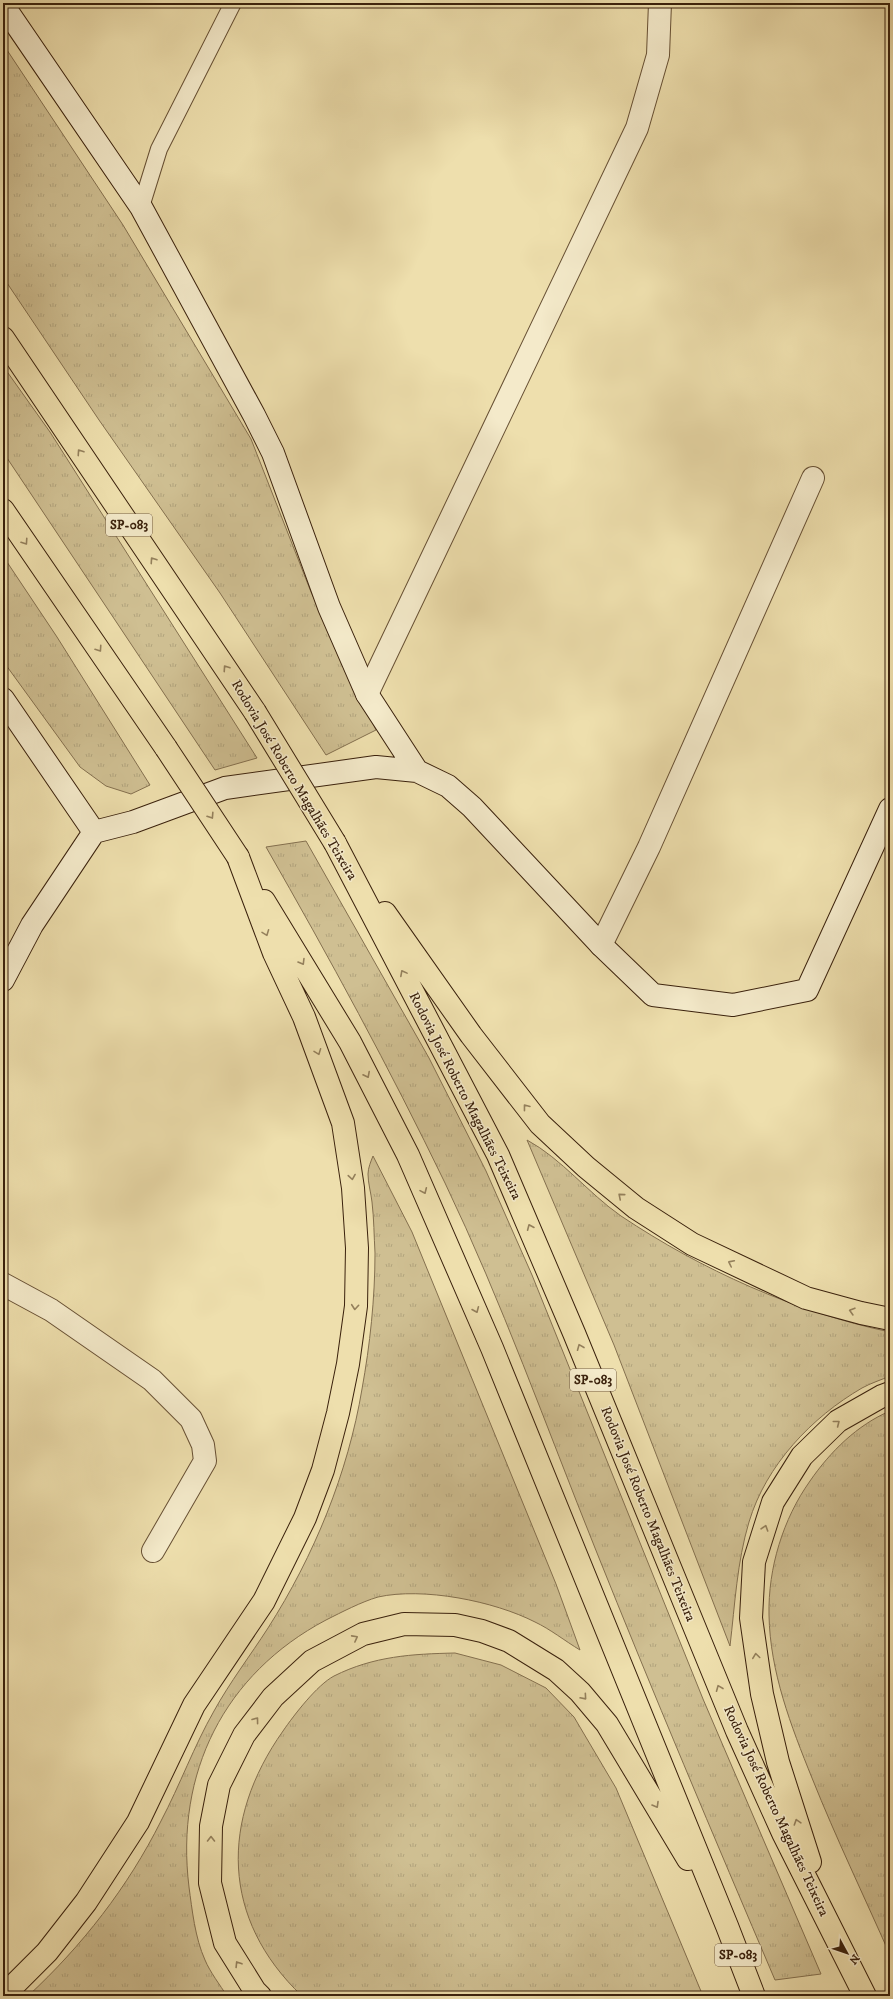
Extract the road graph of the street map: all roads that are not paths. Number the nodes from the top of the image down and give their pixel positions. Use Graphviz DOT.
graph roads {
  1 [pos="233,3"];
  2 [pos="660,3"];
  3 [pos="3,5"];
  4 [pos="141,207"];
  5 [pos="3,338"];
  6 [pos="813,478"];
  7 [pos="3,510"];
  8 [pos="367,694"];
  9 [pos="3,699"];
  10 [pos="417,771"];
  11 [pos="890,809"];
  12 [pos="94,832"];
  13 [pos="335,843"];
  14 [pos="238,857"];
  15 [pos="601,945"];
  16 [pos="3,980"];
  17 [pos="3,1284"];
  18 [pos="890,1319"];
  19 [pos="890,1393"];
  20 [pos="153,1551"];
  21 [pos="727,1926"];
  22 [pos="830,1926"];
  23 [pos="751,1990"];
  24 [pos="3,1996"];
  25 [pos="260,1996"];
  26 [pos="865,1996"];
  1 -- 4 [label="lane"];
  2 -- 8 [label="main road"];
  3 -- 4 [label="main road"];
  4 -- 8 [label="main road"];
  13 -- 5 [label="highway, Rodovia José Roberto Magalhães Teixeira / SP-083, one-way, bridge"];
  6 -- 15 [label="main road"];
  7 -- 14 [label="highway, SP-083, one-way, bridge"];
  8 -- 10 [label="main road"];
  9 -- 12 [label="main road"];
  10 -- 12 [label="main road"];
  10 -- 15 [label="main road"];
  11 -- 15 [label="main road"];
  12 -- 16 [label="main road"];
  18 -- 13 [label="highway, one-way"];
  22 -- 13 [label="highway, Rodovia José Roberto Magalhães Teixeira / SP-083, one-way"];
  14 -- 21 [label="highway, SP-083, one-way"];
  14 -- 24 [label="highway, one-way"];
  17 -- 20 [label="main road"];
  22 -- 19 [label="highway, one-way"];
  21 -- 23 [label="highway, SP-083"];
  25 -- 21 [label="highway, one-way"];
  22 -- 26 [label="highway, Rodovia José Roberto Magalhães Teixeira / SP-083"];
}
